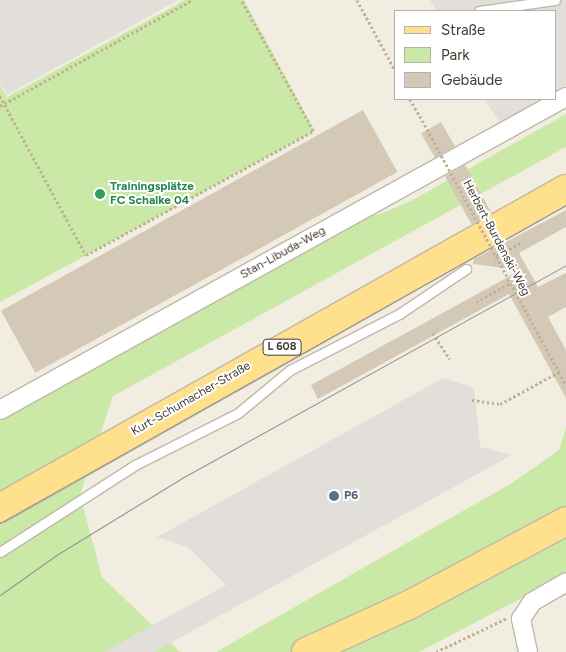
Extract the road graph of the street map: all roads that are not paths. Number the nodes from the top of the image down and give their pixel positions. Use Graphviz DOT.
graph roads {
  1 [pos="555,0"];
  2 [pos="486,10"];
  3 [pos="566,97"];
  4 [pos="566,189"];
  5 [pos="466,268"];
  6 [pos="0,410"];
  7 [pos="0,508"];
  8 [pos="566,522"];
  9 [pos="0,552"];
  10 [pos="566,582"];
  11 [pos="306,652"];
  12 [pos="528,652"];
  1 -- 2 [label="lane"];
  3 -- 6 [label="street, Stan-Libuda-Weg"];
  4 -- 7 [label="main road, Kurt-Schumacher-Straße / L 608"];
  5 -- 9 [label="lane"];
  8 -- 11 [label="main road"];
  10 -- 12 [label="street"];
}
